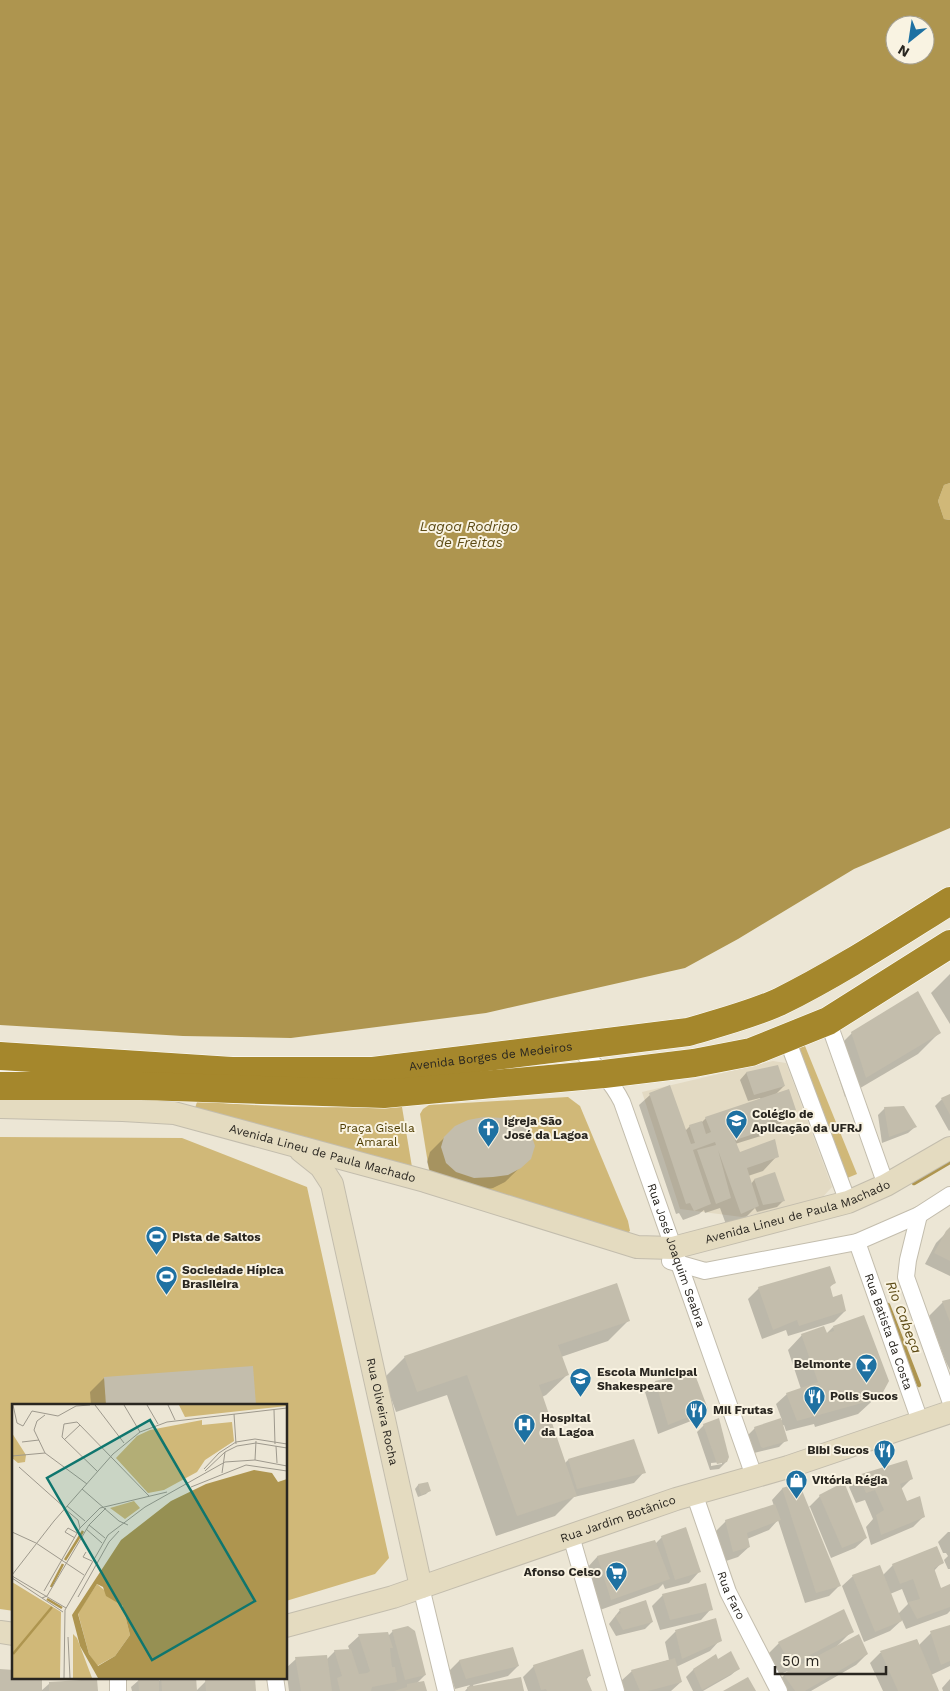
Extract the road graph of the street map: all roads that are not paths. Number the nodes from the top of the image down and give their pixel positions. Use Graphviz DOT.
graph roads {
  1 [pos="950,901"];
  2 [pos="950,944"];
  3 [pos="850,963"];
  4 [pos="828,1021"];
  5 [pos="787,1039"];
  6 [pos="577,1046"];
  7 [pos="0,1056"];
  8 [pos="604,1074"];
  9 [pos="0,1086"];
  10 [pos="0,1107"];
  11 [pos="294,1146"];
  12 [pos="950,1148"];
  13 [pos="380,1170"];
  14 [pos="332,1184"];
  15 [pos="886,1184"];
  16 [pos="950,1196"];
  17 [pos="848,1202"];
  18 [pos="919,1215"];
  19 [pos="857,1242"];
  20 [pos="676,1256"];
  21 [pos="949,1413"];
  22 [pos="920,1421"];
  23 [pos="754,1476"];
  24 [pos="694,1494"];
  25 [pos="571,1536"];
  26 [pos="421,1587"];
  27 [pos="288,1625"];
  28 [pos="118,1678"];
  29 [pos="275,1678"];
  30 [pos="118,1691"];
  31 [pos="277,1691"];
  32 [pos="446,1691"];
  33 [pos="616,1691"];
  34 [pos="779,1691"];
  1 -- 3 [label="highway, Avenida Borges de Medeiros"];
  2 -- 4 [label="highway, Avenida Borges de Medeiros"];
  3 -- 5 [label="highway"];
  3 -- 6 [label="highway, Avenida Borges de Medeiros"];
  4 -- 5 [label="highway, Avenida Borges de Medeiros"];
  4 -- 15 [label="street"];
  5 -- 8 [label="highway, Avenida Borges de Medeiros"];
  5 -- 17 [label="street"];
  6 -- 7 [label="highway, Avenida Borges de Medeiros"];
  6 -- 8 [label="street, Rua José Joaquim Seabra"];
  8 -- 9 [label="highway, Avenida Borges de Medeiros"];
  8 -- 20 [label="street, Rua José Joaquim Seabra"];
  10 -- 11 [label="street, Avenida Lineu de Paula Machado"];
  11 -- 13 [label="street, Avenida Lineu de Paula Machado"];
  11 -- 14 [label="street, Rua Oliveira Rocha"];
  12 -- 15 [label="street, Avenida Lineu de Paula Machado"];
  13 -- 14 [label="street"];
  13 -- 20 [label="street, Avenida Lineu de Paula Machado"];
  14 -- 26 [label="street, Rua Oliveira Rocha"];
  15 -- 17 [label="street, Avenida Lineu de Paula Machado"];
  16 -- 18 [label="street, Avenida Lineu de Paula Machado"];
  17 -- 20 [label="street, Avenida Lineu de Paula Machado"];
  18 -- 19 [label="street, Avenida Lineu de Paula Machado"];
  18 -- 21 [label="street"];
  19 -- 20 [label="street, Avenida Lineu de Paula Machado"];
  19 -- 22 [label="street, Rua Batista da Costa"];
  20 -- 23 [label="street, Rua José Joaquim Seabra"];
  21 -- 22 [label="street, Rua Jardim Botânico"];
  22 -- 23 [label="street, Rua Jardim Botânico"];
  23 -- 24 [label="street, Rua Jardim Botânico"];
  24 -- 25 [label="street, Rua Jardim Botânico"];
  24 -- 34 [label="street, Rua Faro"];
  25 -- 26 [label="street, Rua Jardim Botânico"];
  25 -- 33 [label="street"];
  26 -- 27 [label="street, Rua Jardim Botânico"];
  26 -- 32 [label="street, Rua Oliveira Rocha"];
  28 -- 30 [label="street"];
  29 -- 31 [label="street"];
}
